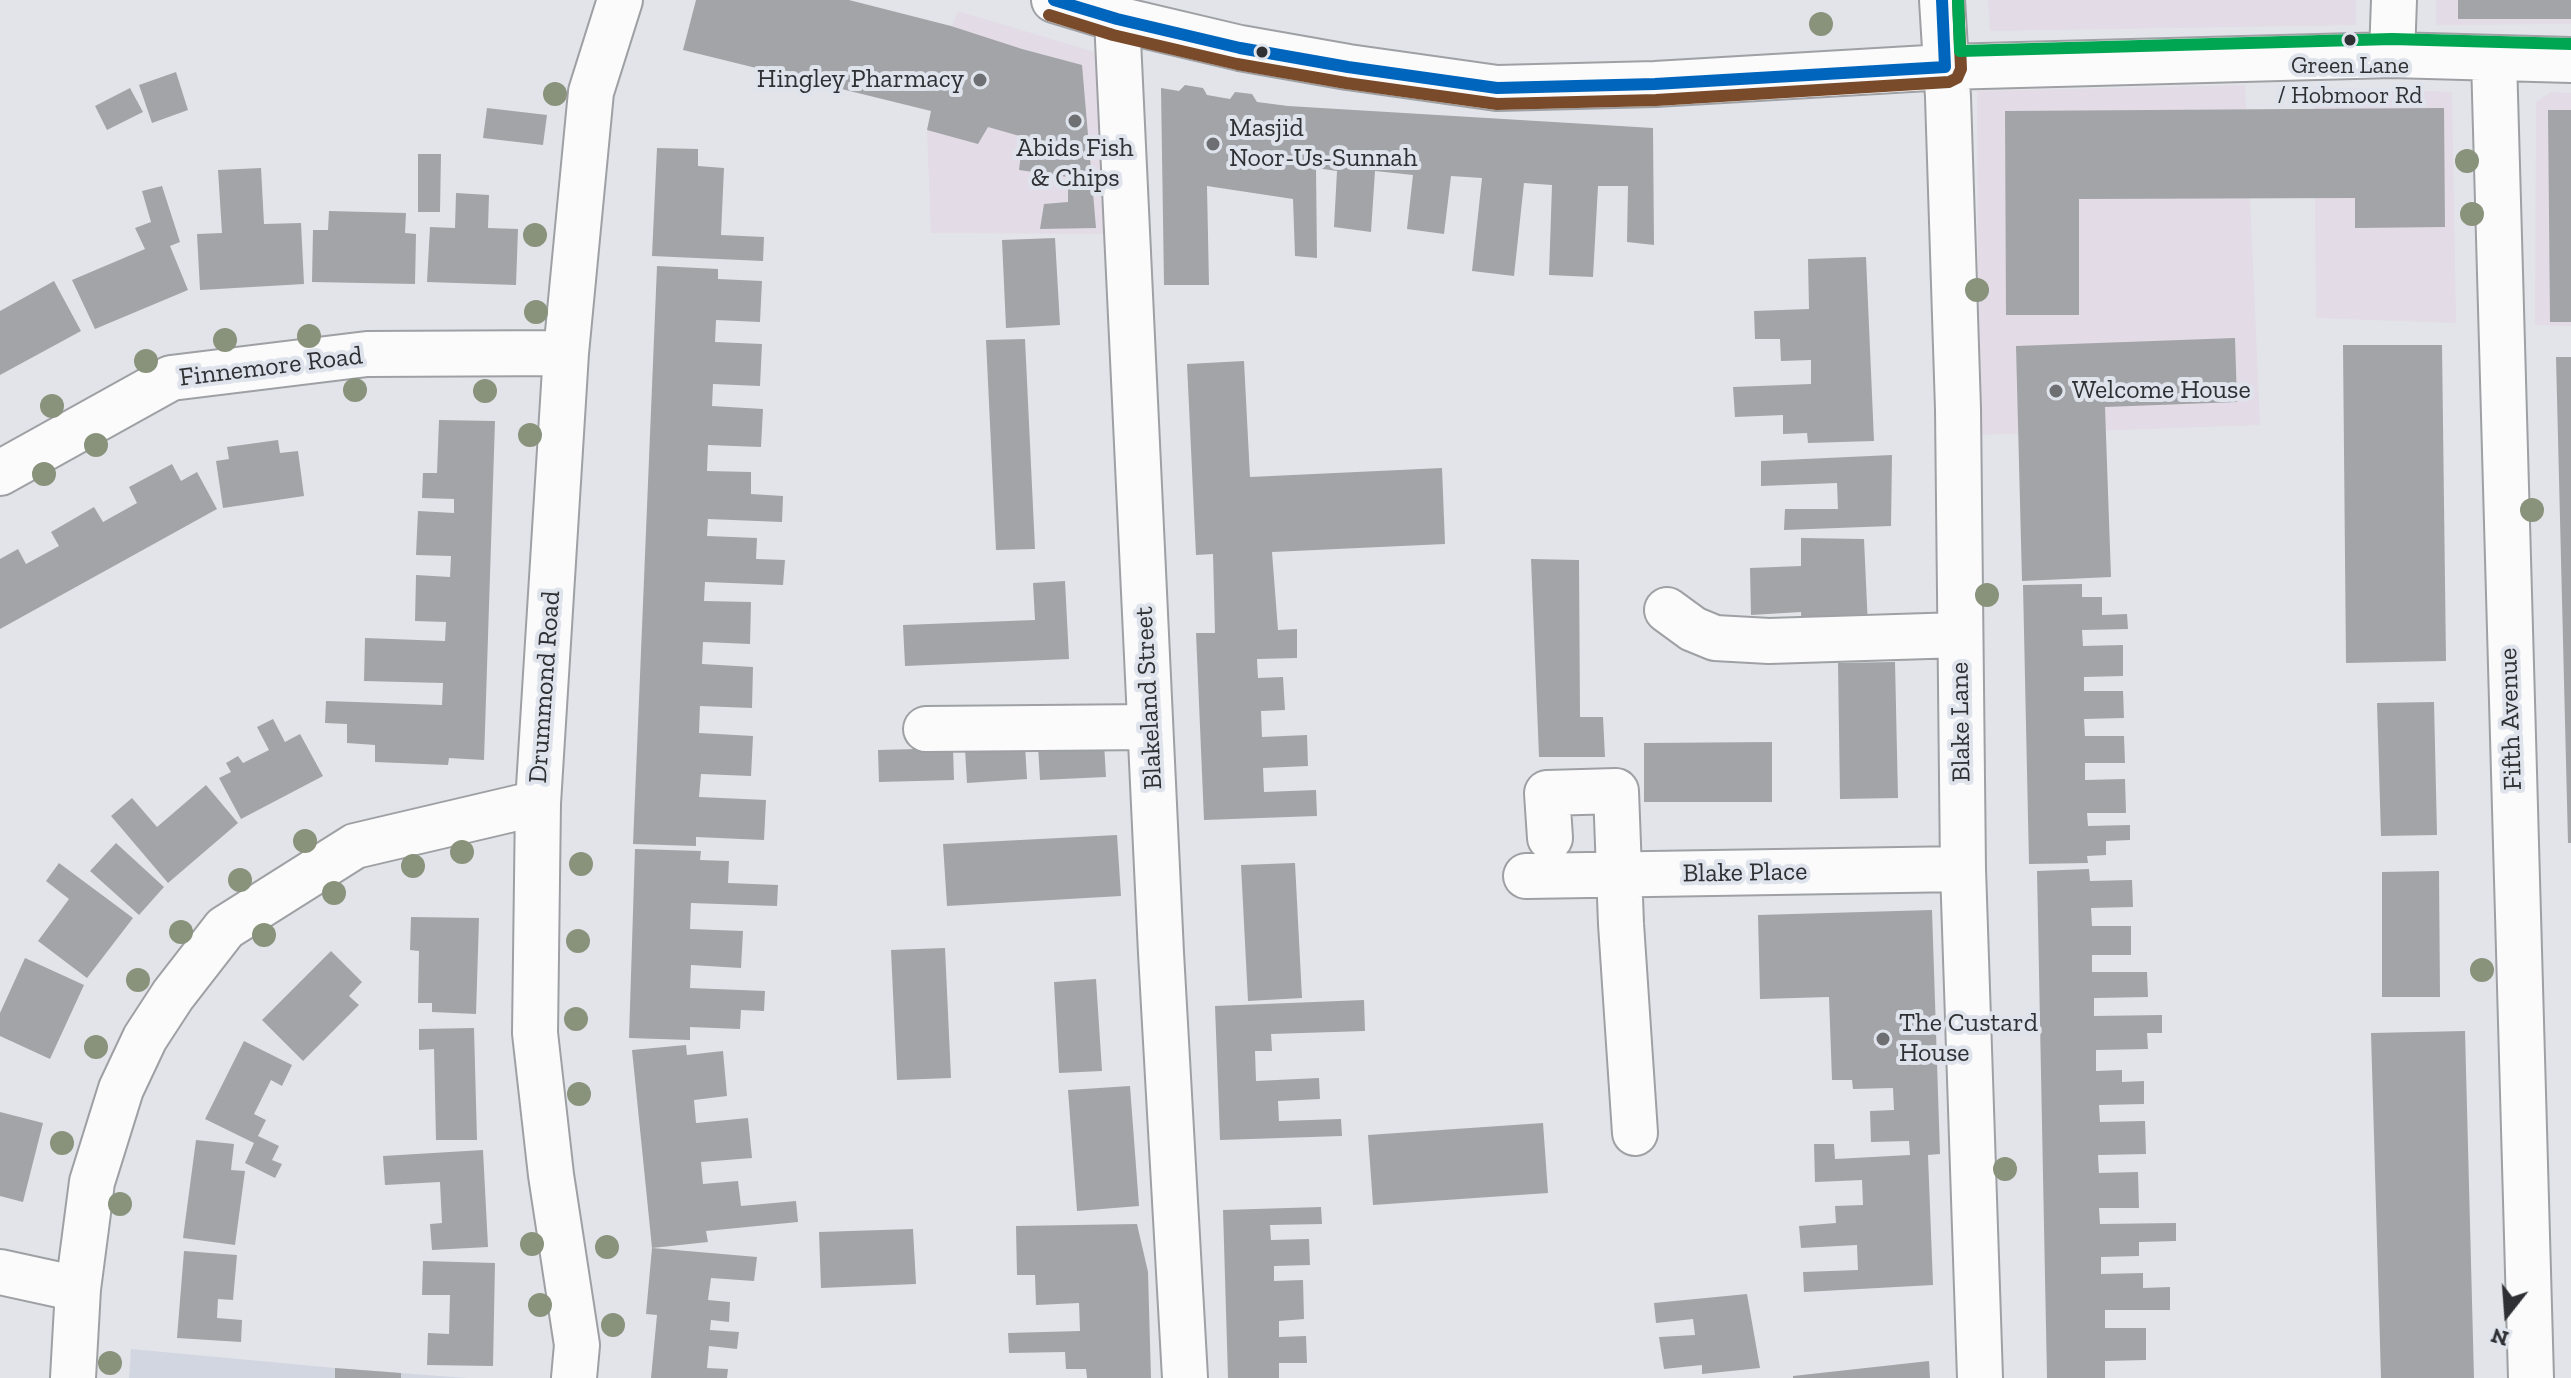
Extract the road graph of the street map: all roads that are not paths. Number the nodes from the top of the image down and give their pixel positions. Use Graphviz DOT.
graph roads {
  1 [pos="620,0"];
  2 [pos="1054,0"];
  3 [pos="1942,0"];
  4 [pos="2394,0"];
  5 [pos="1117,19"];
  6 [pos="2392,55"];
  7 [pos="2494,59"];
  8 [pos="2571,60"];
  9 [pos="1945,67"];
  10 [pos="566,353"];
  11 [pos="0,473"];
  12 [pos="1667,610"];
  13 [pos="1960,635"];
  14 [pos="1150,727"];
  15 [pos="926,729"];
  16 [pos="538,803"];
  17 [pos="1550,838"];
  18 [pos="1963,869"];
  19 [pos="1619,875"];
  20 [pos="1526,876"];
  21 [pos="1635,1133"];
  22 [pos="0,1272"];
  23 [pos="78,1289"];
  24 [pos="73,1378"];
  25 [pos="574,1378"];
  26 [pos="1185,1378"];
  27 [pos="1980,1378"];
  28 [pos="2531,1378"];
  1 -- 10 [label="street, Drummond Road"];
  2 -- 5 [label="street"];
  3 -- 9 [label="street, Blake Lane"];
  4 -- 6 [label="street"];
  5 -- 9 [label="street"];
  5 -- 14 [label="street, Blakeland Street"];
  6 -- 7 [label="street"];
  6 -- 9 [label="street"];
  7 -- 8 [label="street"];
  7 -- 28 [label="street, Fifth Avenue"];
  9 -- 13 [label="street, Blake Lane"];
  10 -- 11 [label="street, Finnemore Road"];
  10 -- 16 [label="street, Drummond Road"];
  12 -- 13 [label="street"];
  13 -- 18 [label="street, Blake Lane"];
  14 -- 15 [label="street"];
  14 -- 26 [label="street, Blakeland Street"];
  16 -- 23 [label="street"];
  16 -- 25 [label="street, Drummond Road"];
  17 -- 19 [label="street"];
  18 -- 19 [label="street, Blake Place"];
  18 -- 27 [label="street, Blake Lane"];
  19 -- 20 [label="street, Blake Place"];
  19 -- 21 [label="street"];
  22 -- 23 [label="street"];
  23 -- 24 [label="street"];
}
